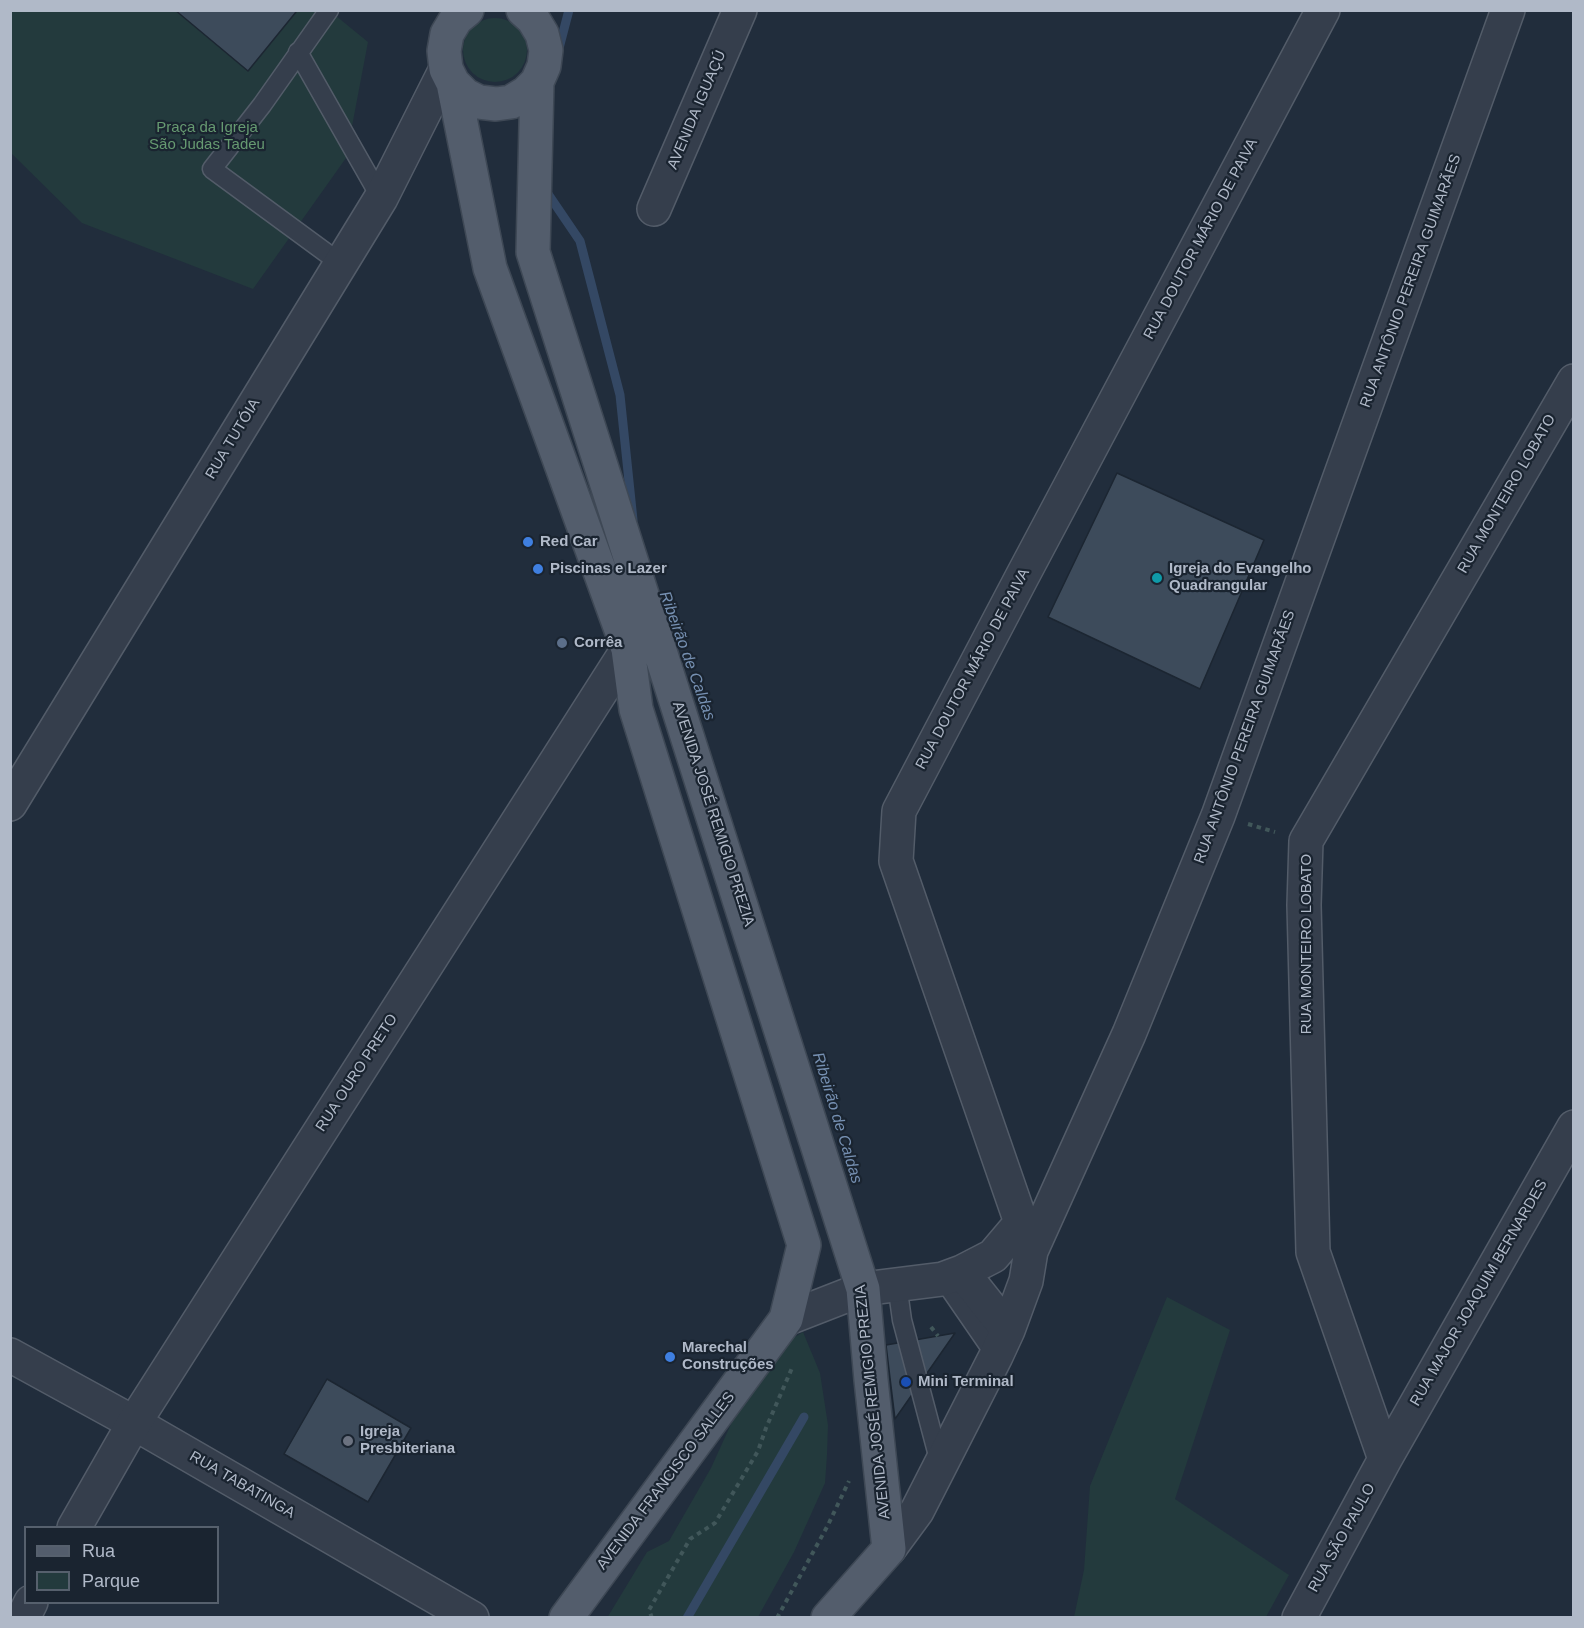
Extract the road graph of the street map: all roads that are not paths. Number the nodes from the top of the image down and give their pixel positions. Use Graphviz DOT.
graph roads {
  1 [pos="329,10"];
  2 [pos="740,10"];
  3 [pos="1323,10"];
  4 [pos="1508,10"];
  5 [pos="456,13"];
  6 [pos="539,18"];
  7 [pos="298,52"];
  8 [pos="450,76"];
  9 [pos="537,82"];
  10 [pos="381,198"];
  11 [pos="654,209"];
  12 [pos="533,252"];
  13 [pos="340,263"];
  14 [pos="490,268"];
  15 [pos="1574,381"];
  16 [pos="642,641"];
  17 [pos="10,804"];
  18 [pos="1574,1127"];
  19 [pos="1026,1237"];
  20 [pos="804,1245"];
  21 [pos="953,1276"];
  22 [pos="897,1284"];
  23 [pos="863,1289"];
  24 [pos="786,1319"];
  25 [pos="1002,1343"];
  26 [pos="10,1355"];
  27 [pos="134,1423"];
  28 [pos="1385,1459"];
  29 [pos="940,1465"];
  30 [pos="75,1526"];
  31 [pos="889,1549"];
  32 [pos="30,1604"];
  33 [pos="570,1614"];
  34 [pos="22,1617"];
  35 [pos="472,1617"];
  36 [pos="828,1617"];
  37 [pos="1299,1617"];
  1 -- 7 [label="lane"];
  2 -- 11 [label="street, AVENIDA IGUAÇÚ"];
  3 -- 19 [label="street, RUA DOUTOR MÁRIO DE PAIVA"];
  4 -- 19 [label="street, RUA ANTÔNIO PEREIRA GUIMARÃES"];
  5 -- 8 [label="main road, AVENIDA JOSÉ REMIGIO PREZIA"];
  6 -- 9 [label="main road, AVENIDA JOSÉ REMIGIO PREZIA"];
  7 -- 10 [label="lane"];
  7 -- 13 [label="lane"];
  8 -- 9 [label="main road"];
  8 -- 10 [label="street, RUA TUTÓIA"];
  8 -- 14 [label="main road, AVENIDA JOSÉ REMIGIO PREZIA"];
  9 -- 12 [label="main road, AVENIDA JOSÉ REMIGIO PREZIA"];
  10 -- 13 [label="street, RUA TUTÓIA"];
  12 -- 14 [label="main road"];
  12 -- 16 [label="main road, AVENIDA JOSÉ REMIGIO PREZIA"];
  13 -- 17 [label="street, RUA TUTÓIA"];
  14 -- 16 [label="main road, AVENIDA JOSÉ REMIGIO PREZIA"];
  15 -- 28 [label="street, RUA MONTEIRO LOBATO"];
  16 -- 20 [label="main road, AVENIDA JOSÉ REMIGIO PREZIA"];
  16 -- 23 [label="main road, AVENIDA JOSÉ REMIGIO PREZIA"];
  16 -- 27 [label="street, RUA OURO PRETO"];
  18 -- 28 [label="street, RUA MAJOR JOAQUIM BERNARDES"];
  19 -- 21 [label="street"];
  19 -- 25 [label="street"];
  20 -- 24 [label="main road, AVENIDA FRANCISCO SALLES"];
  21 -- 22 [label="street"];
  21 -- 25 [label="street"];
  22 -- 23 [label="street"];
  22 -- 29 [label="lane"];
  23 -- 24 [label="street"];
  23 -- 31 [label="main road, AVENIDA JOSÉ REMIGIO PREZIA"];
  24 -- 33 [label="main road, AVENIDA FRANCISCO SALLES"];
  25 -- 29 [label="street"];
  26 -- 27 [label="street, RUA TABATINGA"];
  27 -- 30 [label="street, RUA OURO PRETO"];
  27 -- 35 [label="street, RUA TABATINGA"];
  28 -- 37 [label="street, RUA SÃO PAULO"];
  29 -- 31 [label="street"];
  31 -- 36 [label="main road"];
  32 -- 34 [label="street"];
}
